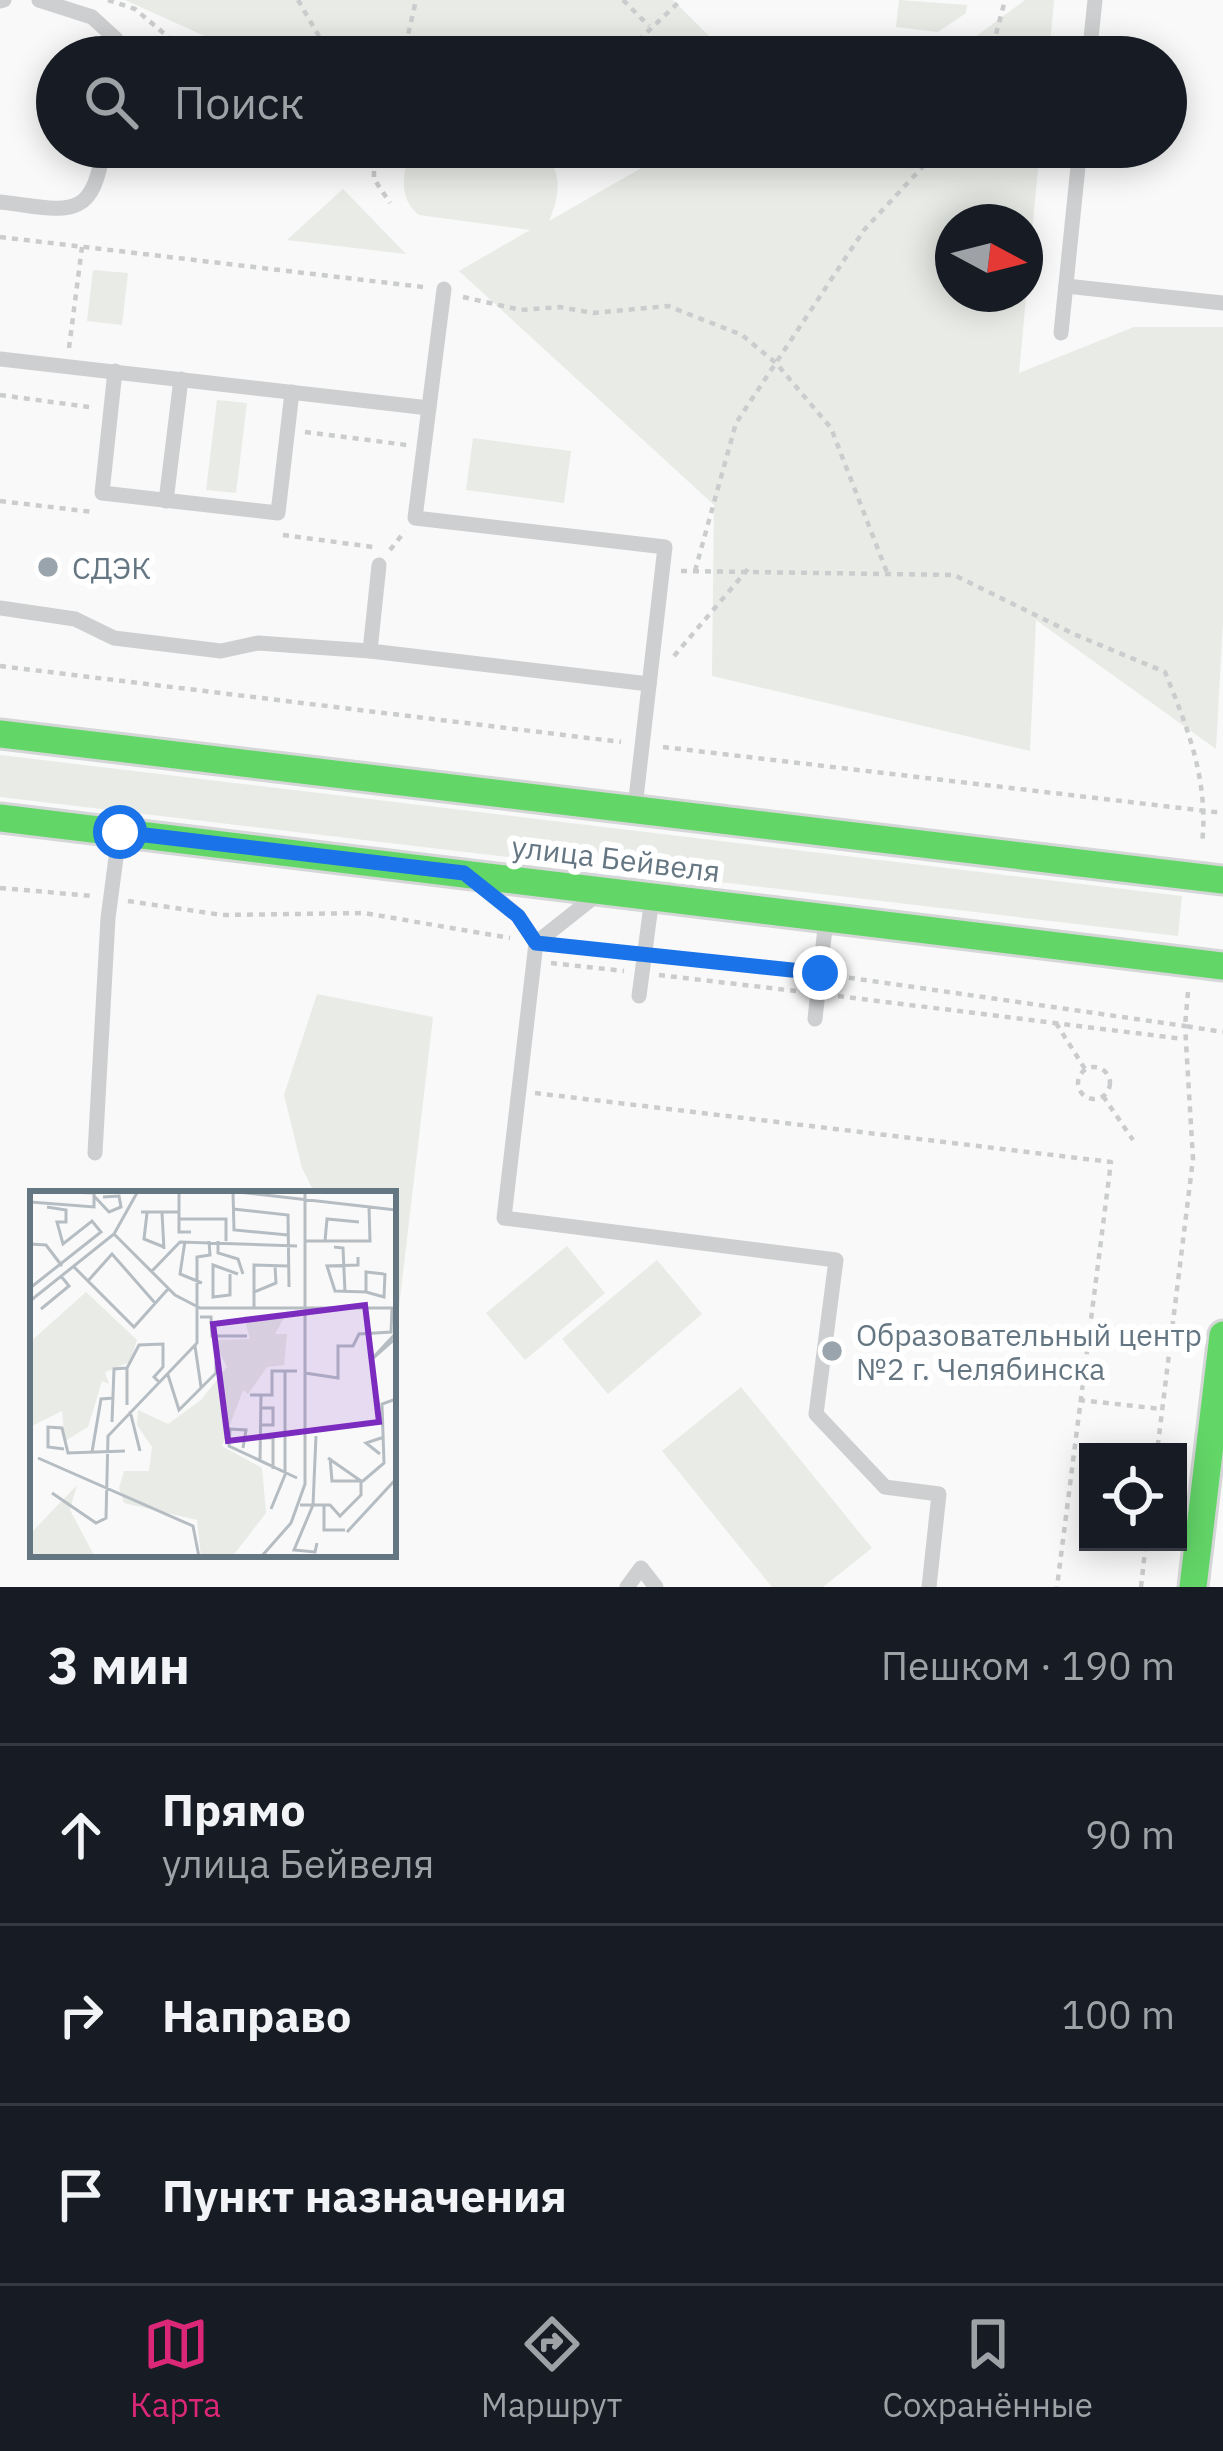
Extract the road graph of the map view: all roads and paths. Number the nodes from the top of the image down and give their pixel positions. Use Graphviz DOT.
graph roads {
  1 [pos="39,0"];
  2 [pos="108,0"];
  3 [pos="298,0"];
  4 [pos="416,0"];
  5 [pos="623,0"];
  6 [pos="681,0"];
  7 [pos="1005,0"];
  8 [pos="1095,0"];
  9 [pos="650,27"];
  10 [pos="113,36"];
  11 [pos="167,36"];
  12 [pos="319,36"];
  13 [pos="408,36"];
  14 [pos="642,36"];
  15 [pos="996,36"];
  16 [pos="1091,36"];
  17 [pos="101,168"];
  18 [pos="374,168"];
  19 [pos="922,168"];
  20 [pos="1078,168"];
  21 [pos="0,202"];
  22 [pos="390,203"];
  23 [pos="0,237"];
  24 [pos="82,247"];
  25 [pos="1066,286"];
  26 [pos="445,289"];
  27 [pos="1223,303"];
  28 [pos="1061,333"];
  29 [pos="0,359"];
  30 [pos="776,363"];
  31 [pos="66,365"];
  32 [pos="116,370"];
  33 [pos="181,380"];
  34 [pos="292,392"];
  35 [pos="0,394"];
  36 [pos="429,408"];
  37 [pos="111,411"];
  38 [pos="287,430"];
  39 [pos="423,447"];
  40 [pos="166,501"];
  41 [pos="415,518"];
  42 [pos="379,565"];
  43 [pos="748,569"];
  44 [pos="662,571"];
  45 [pos="695,571"];
  46 [pos="888,574"];
  47 [pos="0,608"];
  48 [pos="370,651"];
  49 [pos="0,667"];
  50 [pos="649,684"];
  51 [pos="0,734"];
  52 [pos="643,745"];
  53 [pos="635,810"];
  54 [pos="1206,810"];
  55 [pos="1223,813"];
  56 [pos="0,818"];
  57 [pos="1204,822"];
  58 [pos="120,832"];
  59 [pos="464,873"];
  60 [pos="1223,880"];
  61 [pos="0,888"];
  62 [pos="604,890"];
  63 [pos="652,895"];
  64 [pos="111,898"];
  65 [pos="826,916"];
  66 [pos="536,943"];
  67 [pos="645,954"];
  68 [pos="534,961"];
  69 [pos="1223,966"];
  70 [pos="642,973"];
  71 [pos="820,973"];
  72 [pos="818,994"];
  73 [pos="639,996"];
  74 [pos="815,1019"];
  75 [pos="1056,1022"];
  76 [pos="1186,1039"];
  77 [pos="1085,1070"];
  78 [pos="518,1091"];
  79 [pos="1103,1096"];
  80 [pos="1133,1139"];
  81 [pos="95,1153"];
  82 [pos="1223,1335"];
  83 [pos="1079,1400"];
  84 [pos="1162,1409"];
  85 [pos="1157,1443"];
  86 [pos="1214,1480"];
  87 [pos="1145,1551"];
  88 [pos="627,1587"];
  89 [pos="656,1587"];
  90 [pos="929,1587"];
  91 [pos="1058,1587"];
  92 [pos="1141,1587"];
  93 [pos="1193,1587"];
  1 -- 10 [label="lane"];
  2 -- 11 [label="path"];
  3 -- 12 [label="path"];
  4 -- 13 [label="path"];
  5 -- 9 [label="path"];
  6 -- 9 [label="path"];
  7 -- 15 [label="path"];
  8 -- 16 [label="lane"];
  9 -- 14 [label="path"];
  17 -- 21 [label="lane"];
  18 -- 22 [label="path"];
  19 -- 30 [label="path"];
  20 -- 25 [label="lane"];
  23 -- 24 [label="path"];
  24 -- 26 [label="path"];
  24 -- 31 [label="path"];
  25 -- 27 [label="lane"];
  25 -- 28 [label="lane"];
  26 -- 30 [label="path"];
  26 -- 36 [label="lane"];
  29 -- 31 [label="lane"];
  30 -- 45 [label="path"];
  30 -- 46 [label="path"];
  31 -- 32 [label="lane"];
  32 -- 33 [label="lane"];
  32 -- 37 [label="lane"];
  33 -- 34 [label="lane"];
  33 -- 40 [label="lane"];
  34 -- 36 [label="lane"];
  34 -- 38 [label="lane"];
  35 -- 37 [label="path"];
  36 -- 39 [label="lane"];
  37 -- 40 [label="lane"];
  38 -- 39 [label="path"];
  38 -- 40 [label="lane"];
  39 -- 41 [label="lane"];
  41 -- 42 [label="path"];
  41 -- 44 [label="lane"];
  42 -- 48 [label="lane"];
  43 -- 45 [label="path"];
  43 -- 46 [label="path"];
  43 -- 50 [label="path"];
  44 -- 45 [label="path"];
  44 -- 50 [label="lane"];
  46 -- 54 [label="path"];
  47 -- 48 [label="lane"];
  48 -- 50 [label="lane"];
  49 -- 52 [label="path"];
  50 -- 52 [label="lane"];
  51 -- 53 [label="main road, улица Бейвеля"];
  52 -- 53 [label="lane"];
  52 -- 54 [label="path"];
  53 -- 60 [label="main road, улица Бейвеля"];
  54 -- 55 [label="path"];
  54 -- 57 [label="path"];
  56 -- 58 [label="main road, улица Бейвеля"];
  58 -- 59 [label="main road, улица Бейвеля"];
  58 -- 64 [label="lane"];
  59 -- 62 [label="main road, улица Бейвеля"];
  59 -- 66 [label="lane"];
  61 -- 64 [label="path"];
  62 -- 63 [label="main road, улица Бейвеля"];
  62 -- 66 [label="lane"];
  63 -- 65 [label="main road, улица Бейвеля"];
  63 -- 67 [label="lane"];
  64 -- 66 [label="path"];
  64 -- 81 [label="lane"];
  65 -- 69 [label="main road, улица Бейвеля"];
  65 -- 71 [label="lane"];
  66 -- 67 [label="path"];
  66 -- 68 [label="lane"];
  67 -- 70 [label="lane"];
  67 -- 71 [label="path"];
  68 -- 70 [label="path"];
  68 -- 78 [label="lane"];
  70 -- 72 [label="path"];
  70 -- 73 [label="lane"];
  71 -- 72 [label="lane"];
  71 -- 76 [label="path"];
  72 -- 74 [label="lane"];
  72 -- 75 [label="path"];
  75 -- 76 [label="path"];
  75 -- 77 [label="path"];
  76 -- 84 [label="path"];
  77 -- 79 [label="path"];
  77 -- 79 [label="path"];
  78 -- 83 [label="path"];
  78 -- 90 [label="lane"];
  79 -- 80 [label="path"];
  82 -- 86 [label="main road"];
  83 -- 84 [label="path"];
  83 -- 91 [label="path"];
  84 -- 85 [label="path"];
  86 -- 93 [label="main road"];
  87 -- 92 [label="path"];
  88 -- 89 [label="lane"];
}
